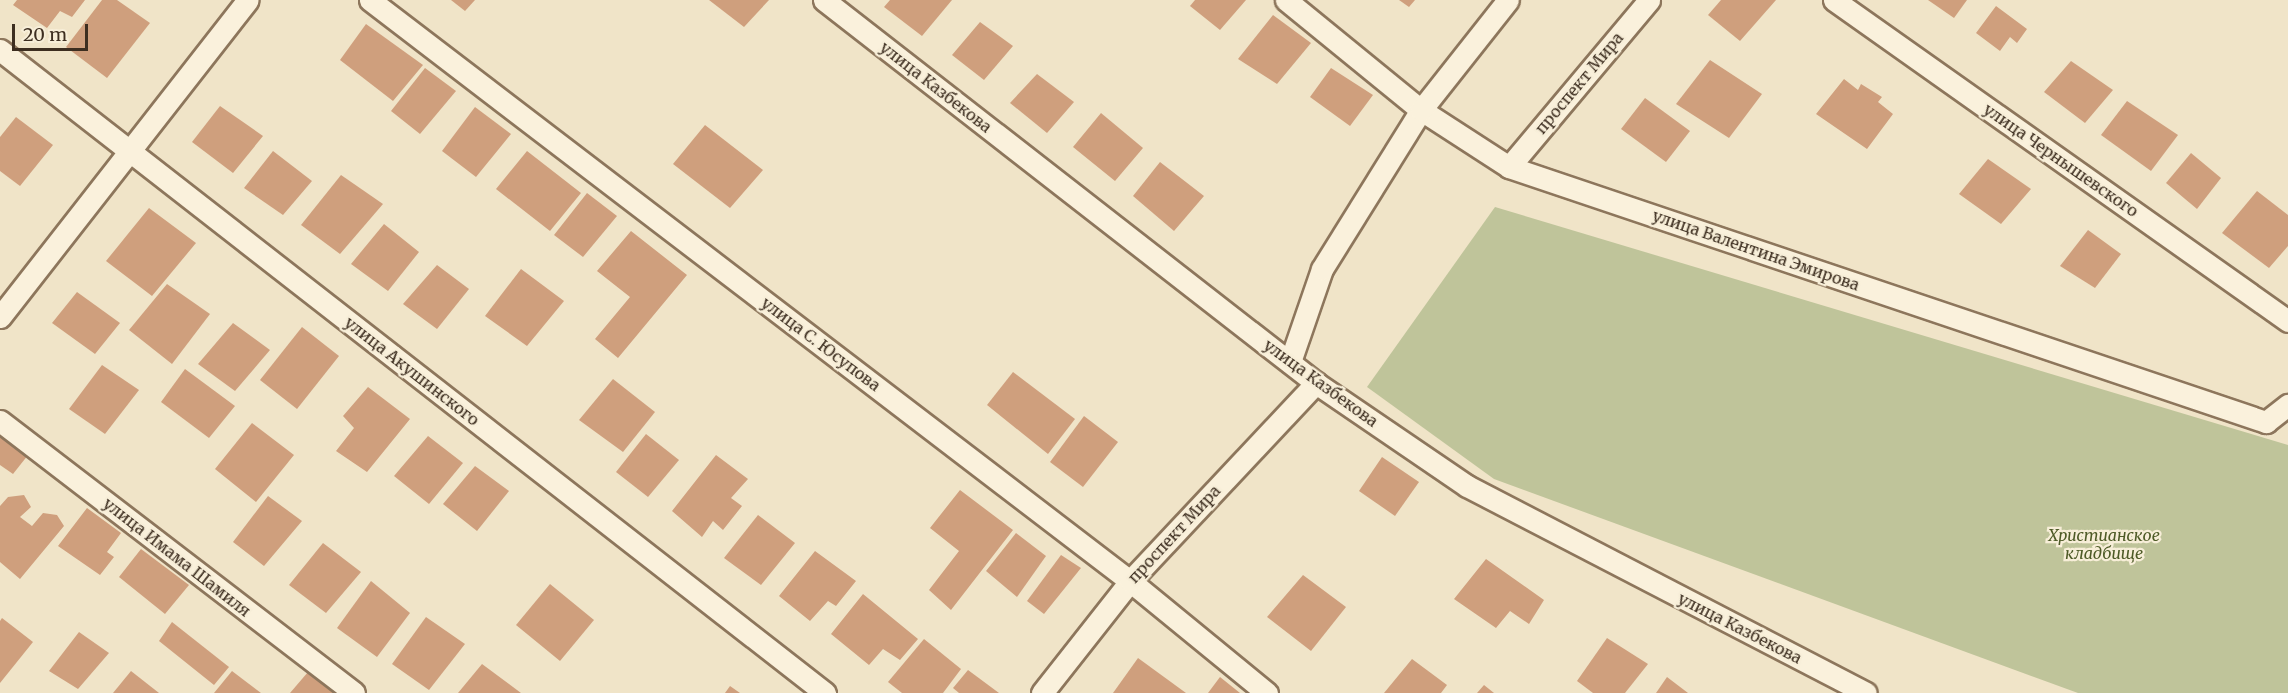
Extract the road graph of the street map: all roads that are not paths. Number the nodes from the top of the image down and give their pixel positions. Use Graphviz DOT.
graph roads {
  1 [pos="248,0"];
  2 [pos="370,0"];
  3 [pos="824,0"];
  4 [pos="1286,0"];
  5 [pos="1508,0"];
  6 [pos="1649,0"];
  7 [pos="1834,0"];
  8 [pos="0,50"];
  9 [pos="1421,110"];
  10 [pos="130,151"];
  11 [pos="1509,166"];
  12 [pos="0,316"];
  13 [pos="2288,321"];
  14 [pos="1290,362"];
  15 [pos="1316,383"];
  16 [pos="2288,405"];
  17 [pos="0,421"];
  18 [pos="1130,581"];
  19 [pos="354,693"];
  20 [pos="825,693"];
  21 [pos="1042,693"];
  22 [pos="1268,693"];
  23 [pos="1866,693"];
  1 -- 10 [label="street"];
  2 -- 18 [label="street, улица С. Юсупова"];
  3 -- 14 [label="street, улица Казбекова"];
  4 -- 9 [label="street, улица Валентина Эмирова"];
  5 -- 9 [label="street"];
  6 -- 11 [label="street, проспект Мира"];
  7 -- 13 [label="street, улица Чернышевского"];
  8 -- 10 [label="street, улица Акушинского"];
  9 -- 11 [label="street, улица Валентина Эмирова"];
  9 -- 14 [label="street"];
  10 -- 12 [label="street"];
  10 -- 20 [label="street, улица Акушинского"];
  11 -- 16 [label="street, улица Валентина Эмирова"];
  14 -- 15 [label="street, улица Казбекова"];
  15 -- 18 [label="street, проспект Мира"];
  15 -- 23 [label="street, улица Казбекова"];
  17 -- 19 [label="street, улица Имама Шамиля"];
  18 -- 21 [label="street, проспект Мира"];
  18 -- 22 [label="street, улица С. Юсупова"];
}
